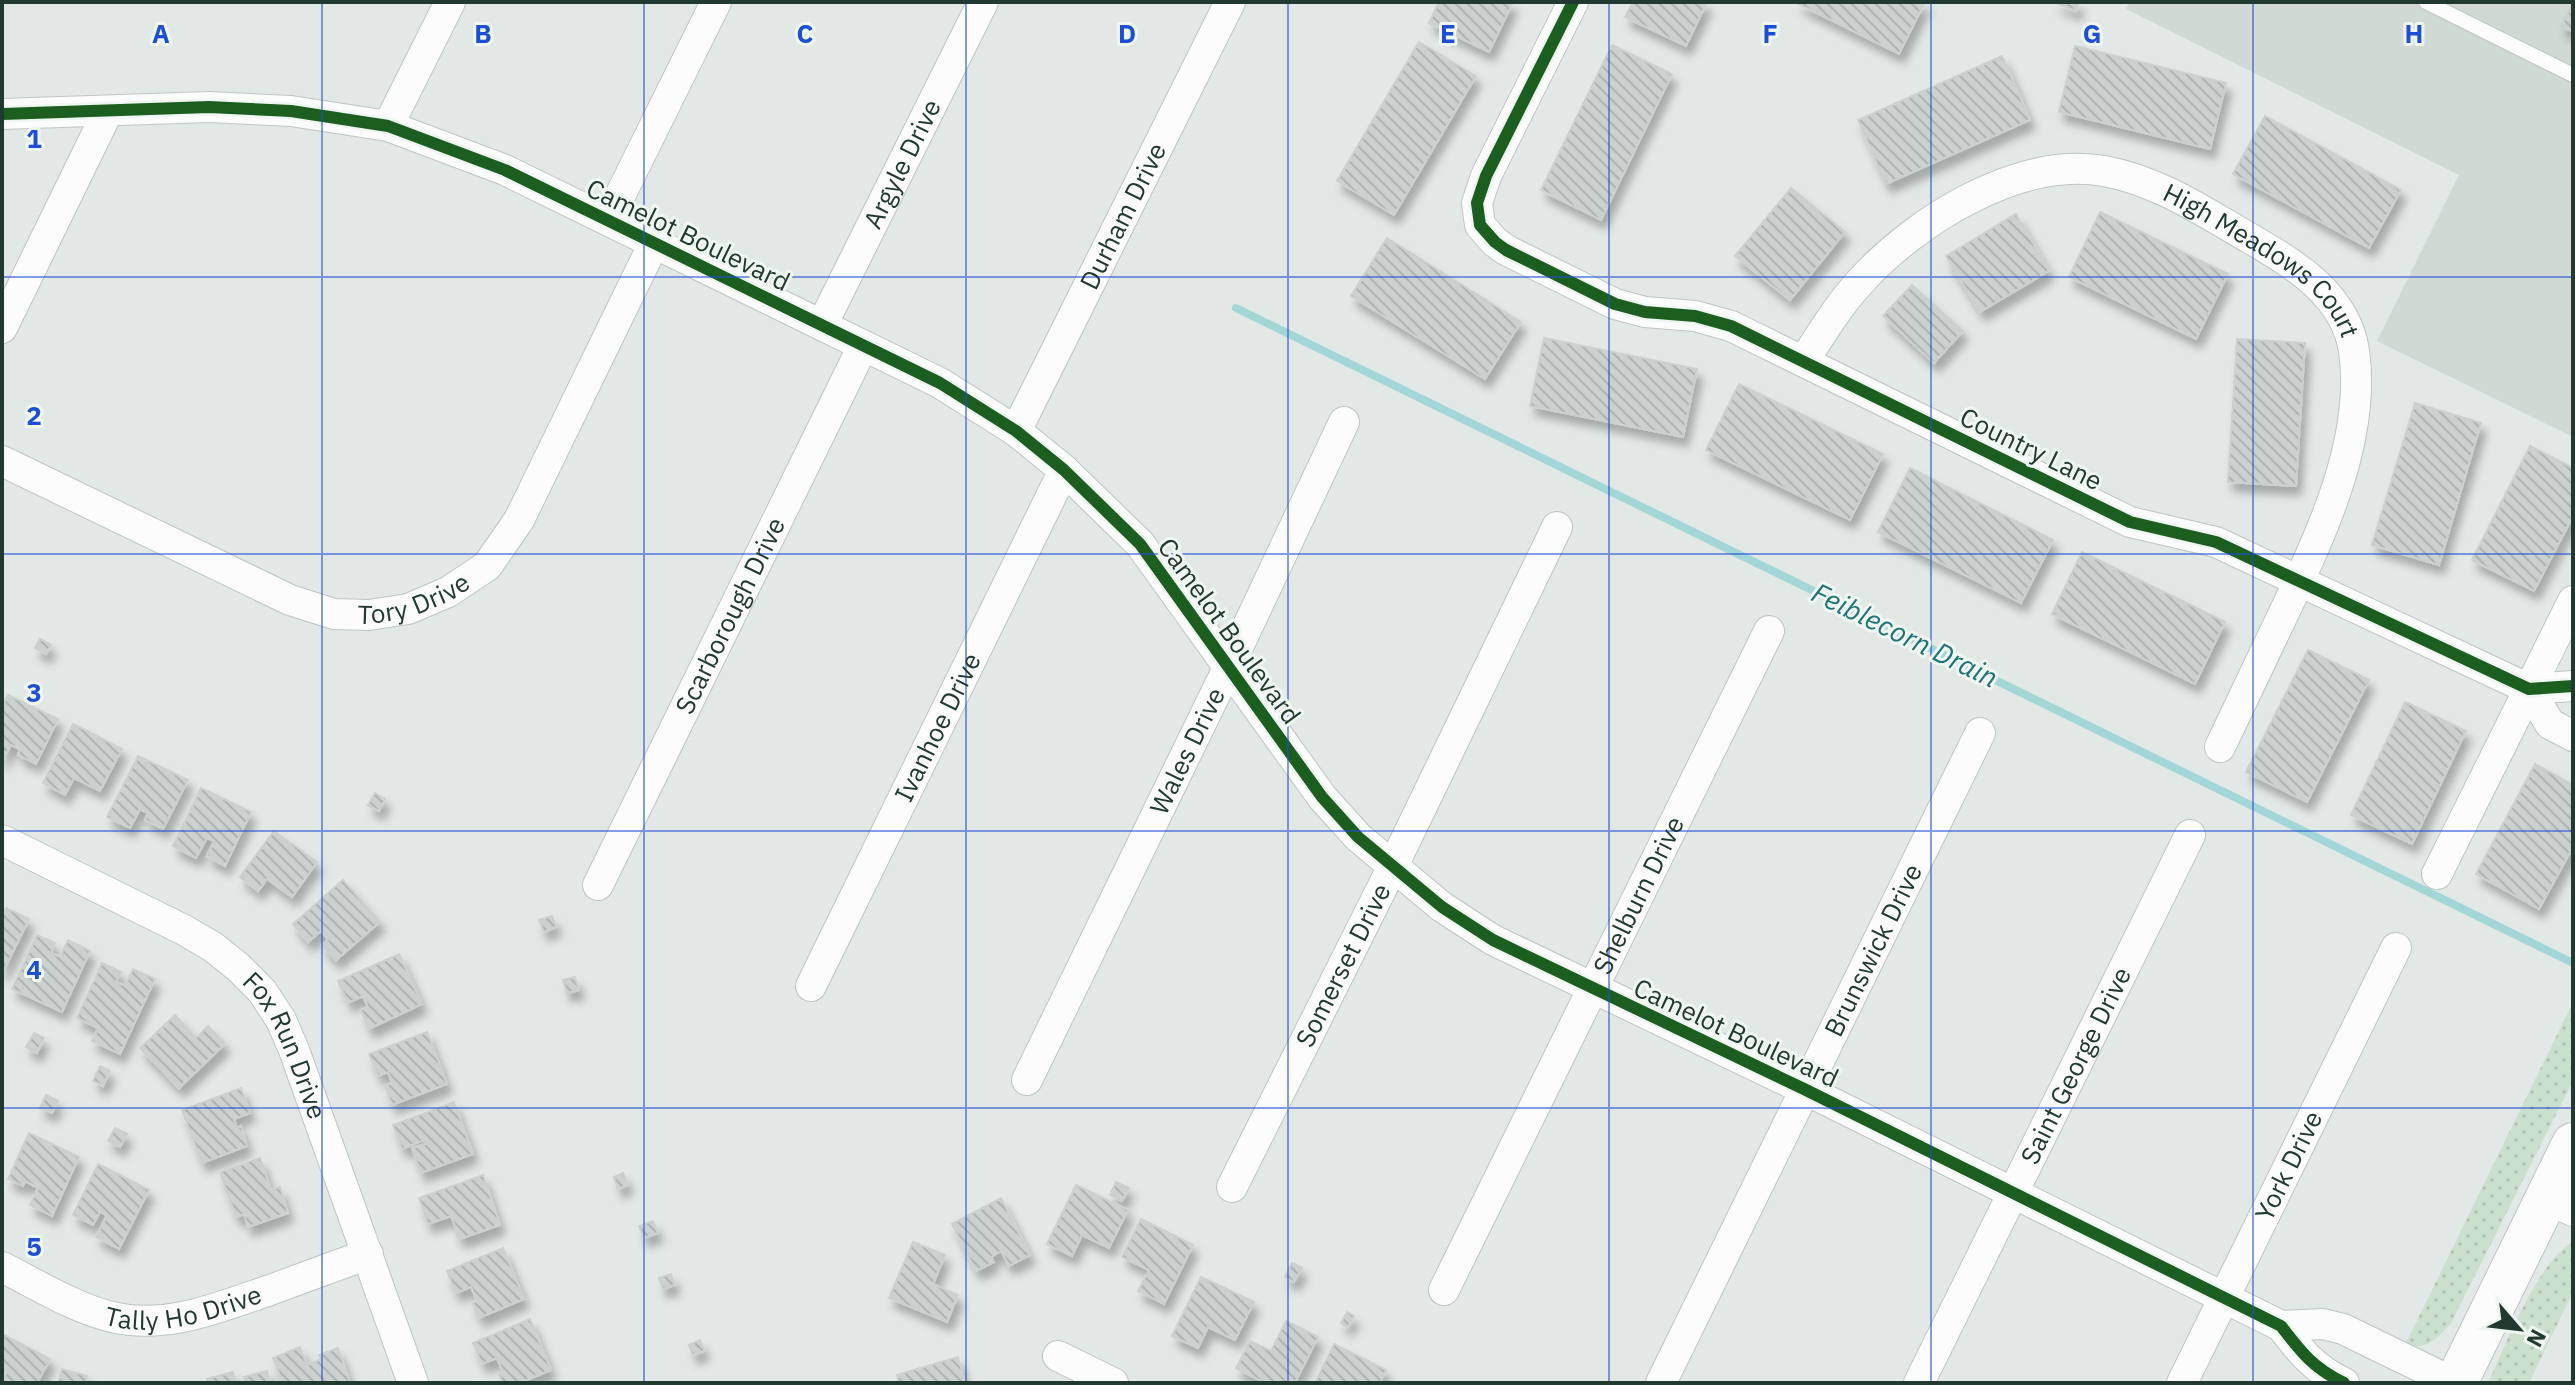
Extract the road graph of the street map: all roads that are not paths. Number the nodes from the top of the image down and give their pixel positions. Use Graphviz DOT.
graph roads {
  1 [pos="450,2"];
  2 [pos="716,2"];
  3 [pos="983,2"];
  4 [pos="1230,2"];
  5 [pos="1573,2"];
  6 [pos="2426,2"];
  7 [pos="2573,75"];
  8 [pos="108,111"];
  9 [pos="2,114"];
  10 [pos="388,126"];
  11 [pos="608,220"];
  12 [pos="654,243"];
  13 [pos="822,325"];
  14 [pos="2,328"];
  15 [pos="863,346"];
  16 [pos="1804,361"];
  17 [pos="1344,422"];
  18 [pos="1016,431"];
  19 [pos="2,461"];
  20 [pos="1064,470"];
  21 [pos="1557,527"];
  22 [pos="2299,581"];
  23 [pos="2573,601"];
  24 [pos="1769,631"];
  25 [pos="1229,666"];
  26 [pos="2573,686"];
  27 [pos="2529,689"];
  28 [pos="1980,733"];
  29 [pos="2573,736"];
  30 [pos="2220,747"];
  31 [pos="2190,835"];
  32 [pos="2,840"];
  33 [pos="1393,866"];
  34 [pos="2437,874"];
  35 [pos="598,885"];
  36 [pos="2396,948"];
  37 [pos="811,986"];
  38 [pos="1591,988"];
  39 [pos="1027,1080"];
  40 [pos="1804,1089"];
  41 [pos="2573,1144"];
  42 [pos="1232,1187"];
  43 [pos="2012,1192"];
  44 [pos="2560,1205"];
  45 [pos="368,1254"];
  46 [pos="2,1267"];
  47 [pos="1444,1290"];
  48 [pos="2223,1297"];
  49 [pos="2281,1326"];
  50 [pos="1058,1356"];
  51 [pos="413,1383"];
  52 [pos="1113,1383"];
  53 [pos="1661,1383"];
  54 [pos="1919,1383"];
  55 [pos="2182,1383"];
  56 [pos="2344,1383"];
  57 [pos="2455,1383"];
  1 -- 10 [label="street"];
  2 -- 11 [label="street"];
  3 -- 13 [label="street, Argyle Drive"];
  4 -- 18 [label="street, Durham Drive"];
  5 -- 16 [label="street, Country Lane"];
  6 -- 7 [label="lane"];
  8 -- 9 [label="street, Camelot Boulevard"];
  8 -- 10 [label="street, Camelot Boulevard"];
  8 -- 14 [label="street"];
  10 -- 11 [label="street, Camelot Boulevard"];
  11 -- 12 [label="street, Camelot Boulevard"];
  12 -- 13 [label="street, Camelot Boulevard"];
  12 -- 19 [label="street, Tory Drive"];
  13 -- 15 [label="street, Camelot Boulevard"];
  15 -- 18 [label="street, Camelot Boulevard"];
  15 -- 35 [label="street, Scarborough Drive"];
  16 -- 22 [label="street, Country Lane"];
  16 -- 22 [label="street, High Meadows Court"];
  17 -- 25 [label="street, Wales Drive"];
  18 -- 20 [label="street, Camelot Boulevard"];
  20 -- 25 [label="street, Camelot Boulevard"];
  20 -- 37 [label="street, Ivanhoe Drive"];
  21 -- 33 [label="street, Somerset Drive"];
  22 -- 27 [label="street, Country Lane"];
  22 -- 30 [label="street, High Meadows Court"];
  23 -- 27 [label="street"];
  24 -- 38 [label="street, Shelburn Drive"];
  25 -- 33 [label="street, Camelot Boulevard"];
  25 -- 39 [label="street, Wales Drive"];
  26 -- 27 [label="street, Country Lane"];
  27 -- 29 [label="street"];
  27 -- 34 [label="street"];
  28 -- 40 [label="street, Brunswick Drive"];
  31 -- 43 [label="street, Saint George Drive"];
  32 -- 45 [label="street, Fox Run Drive"];
  33 -- 38 [label="street, Camelot Boulevard"];
  33 -- 42 [label="street, Somerset Drive"];
  36 -- 48 [label="street, York Drive"];
  38 -- 40 [label="street, Camelot Boulevard"];
  38 -- 47 [label="street, Shelburn Drive"];
  40 -- 43 [label="street, Camelot Boulevard"];
  40 -- 53 [label="street, Brunswick Drive"];
  41 -- 44 [label="street"];
  43 -- 48 [label="street, Camelot Boulevard"];
  43 -- 54 [label="street, Saint George Drive"];
  44 -- 57 [label="street"];
  45 -- 46 [label="street, Tally Ho Drive"];
  45 -- 51 [label="street, Fox Run Drive"];
  48 -- 49 [label="street, Camelot Boulevard"];
  48 -- 55 [label="street, York Drive"];
  49 -- 56 [label="street, Camelot Boulevard"];
  49 -- 57 [label="street, Camelot Boulevard"];
  50 -- 52 [label="street"];
}
